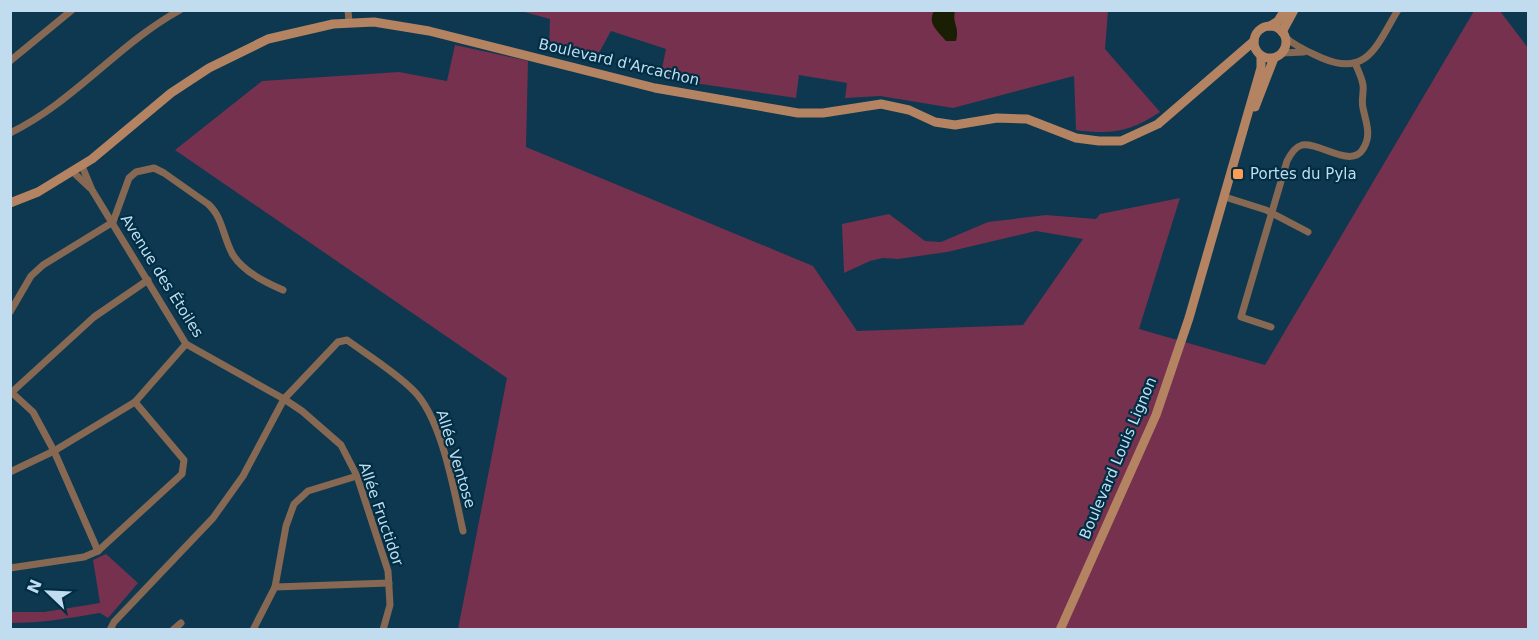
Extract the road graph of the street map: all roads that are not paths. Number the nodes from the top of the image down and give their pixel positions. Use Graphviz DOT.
graph roads {
  1 [pos="72,10"];
  2 [pos="180,10"];
  3 [pos="348,10"];
  4 [pos="1285,10"];
  5 [pos="1294,10"];
  6 [pos="1398,10"];
  7 [pos="349,22"];
  8 [pos="1270,26"];
  9 [pos="1284,35"];
  10 [pos="1254,41"];
  11 [pos="1312,53"];
  12 [pos="1259,54"];
  13 [pos="1236,55"];
  14 [pos="1278,55"];
  15 [pos="10,61"];
  16 [pos="1355,63"];
  17 [pos="10,133"];
  18 [pos="82,166"];
  19 [pos="73,172"];
  20 [pos="92,190"];
  21 [pos="1225,194"];
  22 [pos="10,203"];
  23 [pos="1272,212"];
  24 [pos="113,222"];
  25 [pos="1308,232"];
  26 [pos="148,280"];
  27 [pos="283,290"];
  28 [pos="10,312"];
  29 [pos="1271,327"];
  30 [pos="186,344"];
  31 [pos="11,392"];
  32 [pos="284,399"];
  33 [pos="135,402"];
  34 [pos="54,451"];
  35 [pos="10,472"];
  36 [pos="357,476"];
  37 [pos="463,531"];
  38 [pos="98,551"];
  39 [pos="10,568"];
  40 [pos="389,583"];
  41 [pos="275,587"];
  42 [pos="181,623"];
  43 [pos="110,630"];
  44 [pos="173,630"];
  45 [pos="253,630"];
  46 [pos="383,630"];
  47 [pos="1060,630"];
  1 -- 15 [label="street"];
  2 -- 17 [label="street"];
  3 -- 7 [label="street"];
  4 -- 8 [label="main road"];
  5 -- 9 [label="main road"];
  6 -- 16 [label="street"];
  7 -- 13 [label="main road, Boulevard d'Arcachon"];
  7 -- 18 [label="main road, Boulevard d'Arcachon"];
  8 -- 9 [label="main road"];
  8 -- 10 [label="main road"];
  9 -- 11 [label="street"];
  9 -- 14 [label="main road"];
  10 -- 12 [label="main road"];
  10 -- 13 [label="main road, Boulevard d'Arcachon"];
  11 -- 14 [label="street"];
  11 -- 16 [label="street"];
  12 -- 13 [label="main road"];
  12 -- 14 [label="main road"];
  12 -- 21 [label="main road"];
  14 -- 21 [label="main road"];
  16 -- 23 [label="street"];
  18 -- 19 [label="main road, Boulevard d'Arcachon"];
  18 -- 20 [label="street, Avenue des Étoiles"];
  19 -- 20 [label="street, Avenue des Étoiles"];
  19 -- 22 [label="main road, Boulevard d'Arcachon"];
  20 -- 24 [label="street, Avenue des Étoiles"];
  21 -- 23 [label="street"];
  21 -- 47 [label="main road, Boulevard Louis Lignon"];
  23 -- 25 [label="street"];
  23 -- 29 [label="street"];
  24 -- 26 [label="street, Avenue des Étoiles"];
  24 -- 27 [label="street"];
  24 -- 28 [label="street"];
  26 -- 30 [label="street, Avenue des Étoiles"];
  26 -- 31 [label="street"];
  30 -- 32 [label="street, Avenue des Étoiles"];
  30 -- 33 [label="street"];
  31 -- 34 [label="street"];
  32 -- 36 [label="street, Allée Fructidor"];
  32 -- 37 [label="street, Allée Ventose"];
  32 -- 43 [label="street, Allée Ventose"];
  33 -- 34 [label="street"];
  33 -- 38 [label="street"];
  34 -- 35 [label="street"];
  34 -- 38 [label="street"];
  36 -- 40 [label="street, Allée Fructidor"];
  36 -- 41 [label="street"];
  38 -- 39 [label="street"];
  40 -- 41 [label="street"];
  40 -- 46 [label="street, Allée Fructidor"];
  41 -- 45 [label="street"];
  42 -- 44 [label="street"];
}
